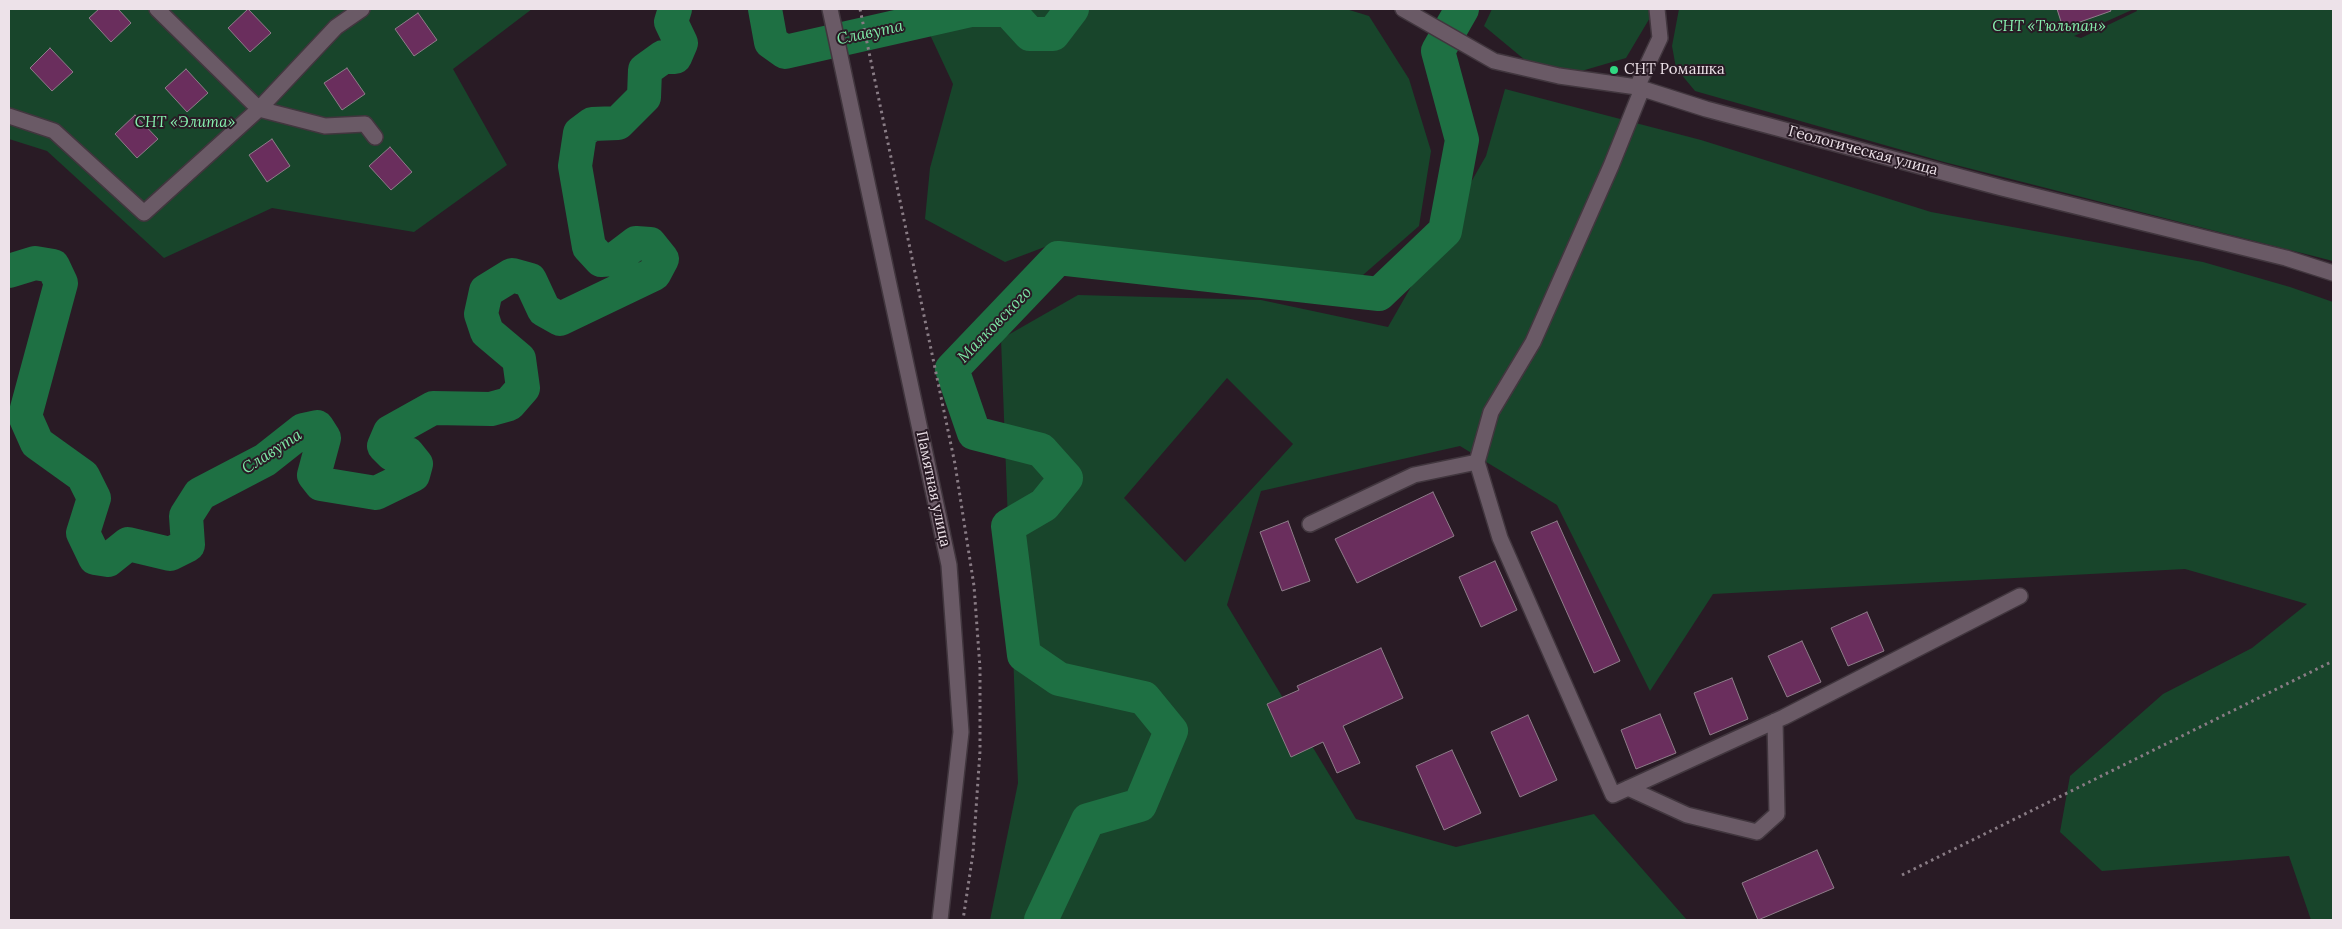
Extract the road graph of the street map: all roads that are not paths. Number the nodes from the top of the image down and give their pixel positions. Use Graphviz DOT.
graph roads {
  1 [pos="157,9"];
  2 [pos="362,9"];
  3 [pos="830,9"];
  4 [pos="1403,9"];
  5 [pos="1657,9"];
  6 [pos="1639,88"];
  7 [pos="259,109"];
  8 [pos="9,116"];
  9 [pos="374,137"];
  10 [pos="2333,273"];
  11 [pos="1477,462"];
  12 [pos="1310,524"];
  13 [pos="2020,596"];
  14 [pos="1775,721"];
  15 [pos="1628,788"];
  16 [pos="940,920"];
  1 -- 7 [label="street"];
  2 -- 7 [label="street"];
  3 -- 16 [label="street, Памятная улица"];
  4 -- 6 [label="street, Геологическая улица"];
  5 -- 6 [label="street"];
  6 -- 10 [label="street, Геологическая улица"];
  6 -- 11 [label="street"];
  7 -- 8 [label="street"];
  7 -- 9 [label="street"];
  11 -- 12 [label="street"];
  11 -- 15 [label="street"];
  13 -- 14 [label="street"];
  14 -- 15 [label="street"];
  14 -- 15 [label="street"];
}
